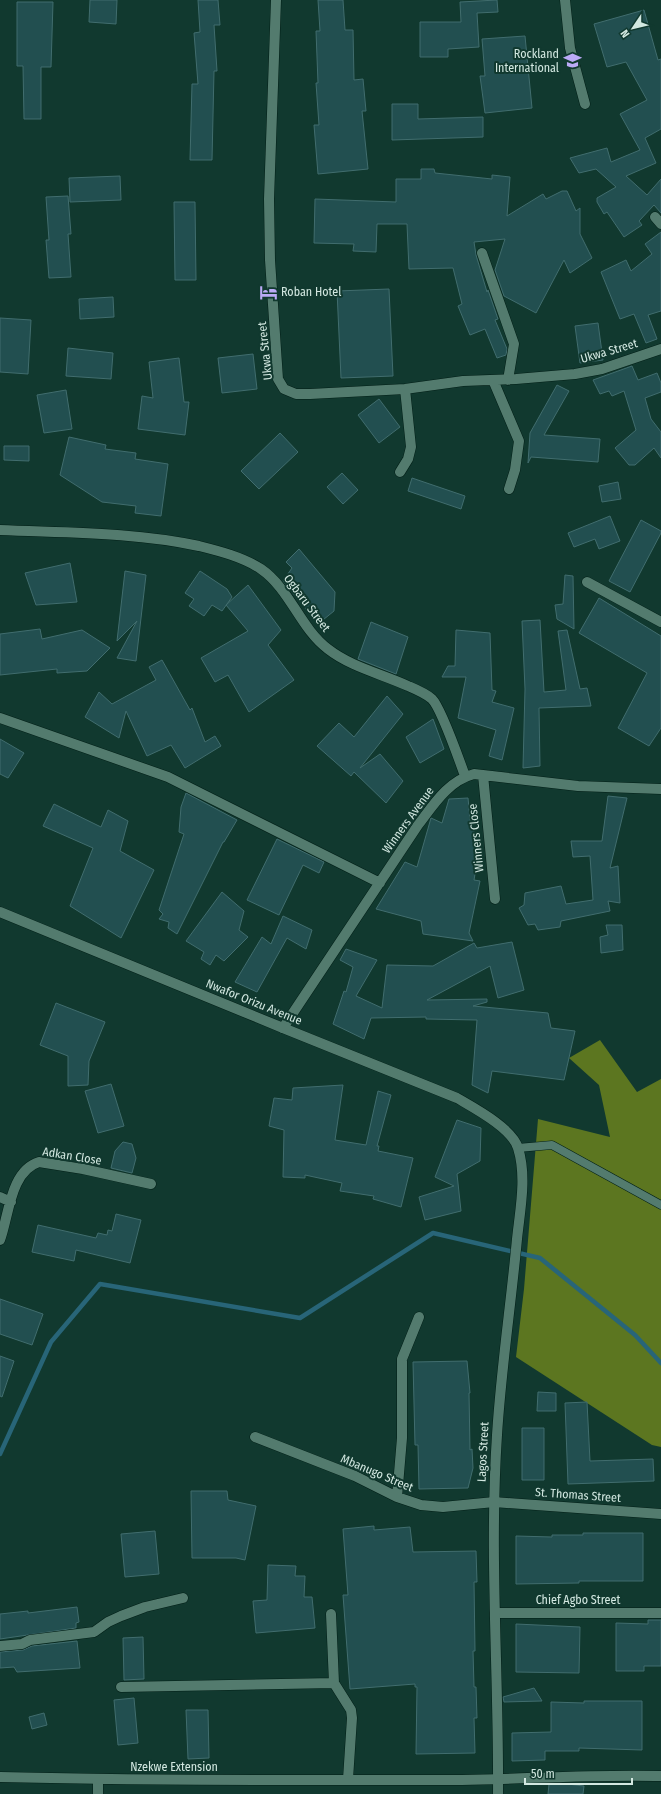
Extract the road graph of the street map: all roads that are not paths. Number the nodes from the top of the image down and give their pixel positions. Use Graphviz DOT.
graph roads {
  1 [pos="276,0"];
  2 [pos="565,0"];
  3 [pos="585,104"];
  4 [pos="482,253"];
  5 [pos="661,349"];
  6 [pos="493,380"];
  7 [pos="508,380"];
  8 [pos="405,389"];
  9 [pos="400,472"];
  10 [pos="509,489"];
  11 [pos="0,530"];
  12 [pos="587,582"];
  13 [pos="661,622"];
  14 [pos="0,718"];
  15 [pos="483,775"];
  16 [pos="465,776"];
  17 [pos="661,790"];
  18 [pos="380,882"];
  19 [pos="495,899"];
  20 [pos="0,912"];
  21 [pos="283,1028"];
  22 [pos="495,1123"];
  23 [pos="518,1148"];
  24 [pos="151,1184"];
  25 [pos="0,1197"];
  26 [pos="11,1202"];
  27 [pos="661,1205"];
  28 [pos="0,1240"];
  29 [pos="419,1317"];
  30 [pos="255,1437"];
  31 [pos="397,1497"];
  32 [pos="494,1502"];
  33 [pos="661,1514"];
  34 [pos="183,1598"];
  35 [pos="495,1613"];
  36 [pos="661,1613"];
  37 [pos="331,1614"];
  38 [pos="0,1646"];
  39 [pos="334,1683"];
  40 [pos="121,1687"];
  41 [pos="661,1776"];
  42 [pos="0,1777"];
  43 [pos="348,1779"];
  44 [pos="498,1779"];
  45 [pos="98,1780"];
  46 [pos="98,1794"];
  47 [pos="498,1794"];
  1 -- 8 [label="street, Ukwa Street"];
  2 -- 3 [label="street"];
  4 -- 7 [label="street"];
  5 -- 7 [label="street, Ukwa Street"];
  6 -- 7 [label="street, Ukwa Street"];
  6 -- 8 [label="street, Ukwa Street"];
  6 -- 10 [label="street"];
  8 -- 9 [label="street"];
  11 -- 16 [label="street, Ogbaru Street"];
  12 -- 13 [label="street"];
  14 -- 18 [label="street"];
  15 -- 16 [label="street"];
  15 -- 17 [label="street"];
  15 -- 19 [label="street, Winners Close"];
  16 -- 18 [label="street, Winners Avenue"];
  18 -- 21 [label="street, Winners Avenue"];
  20 -- 21 [label="street, Nwafor Orizu Avenue"];
  21 -- 22 [label="street, Nwafor Orizu Avenue"];
  22 -- 23 [label="street, Lagos Street"];
  23 -- 27 [label="lane"];
  23 -- 32 [label="street, Lagos Street"];
  24 -- 26 [label="street, Adkan Close"];
  25 -- 26 [label="street"];
  26 -- 28 [label="street, Adkan Close"];
  29 -- 31 [label="street"];
  30 -- 31 [label="street, Mbanugo Street"];
  31 -- 32 [label="street, Mbanugo Street"];
  32 -- 33 [label="street, St. Thomas Street"];
  32 -- 35 [label="street, Lagos Street"];
  34 -- 38 [label="street"];
  35 -- 36 [label="street, Chief Agbo Street"];
  35 -- 44 [label="street, Lagos Street"];
  37 -- 39 [label="street"];
  39 -- 40 [label="street"];
  39 -- 43 [label="street"];
  41 -- 44 [label="street, Nzekwe Extension"];
  42 -- 45 [label="street, Nzekwe Extension"];
  43 -- 44 [label="street, Nzekwe Extension"];
  43 -- 45 [label="street, Nzekwe Extension"];
  44 -- 47 [label="street, Lagos Street"];
  45 -- 46 [label="street"];
}
